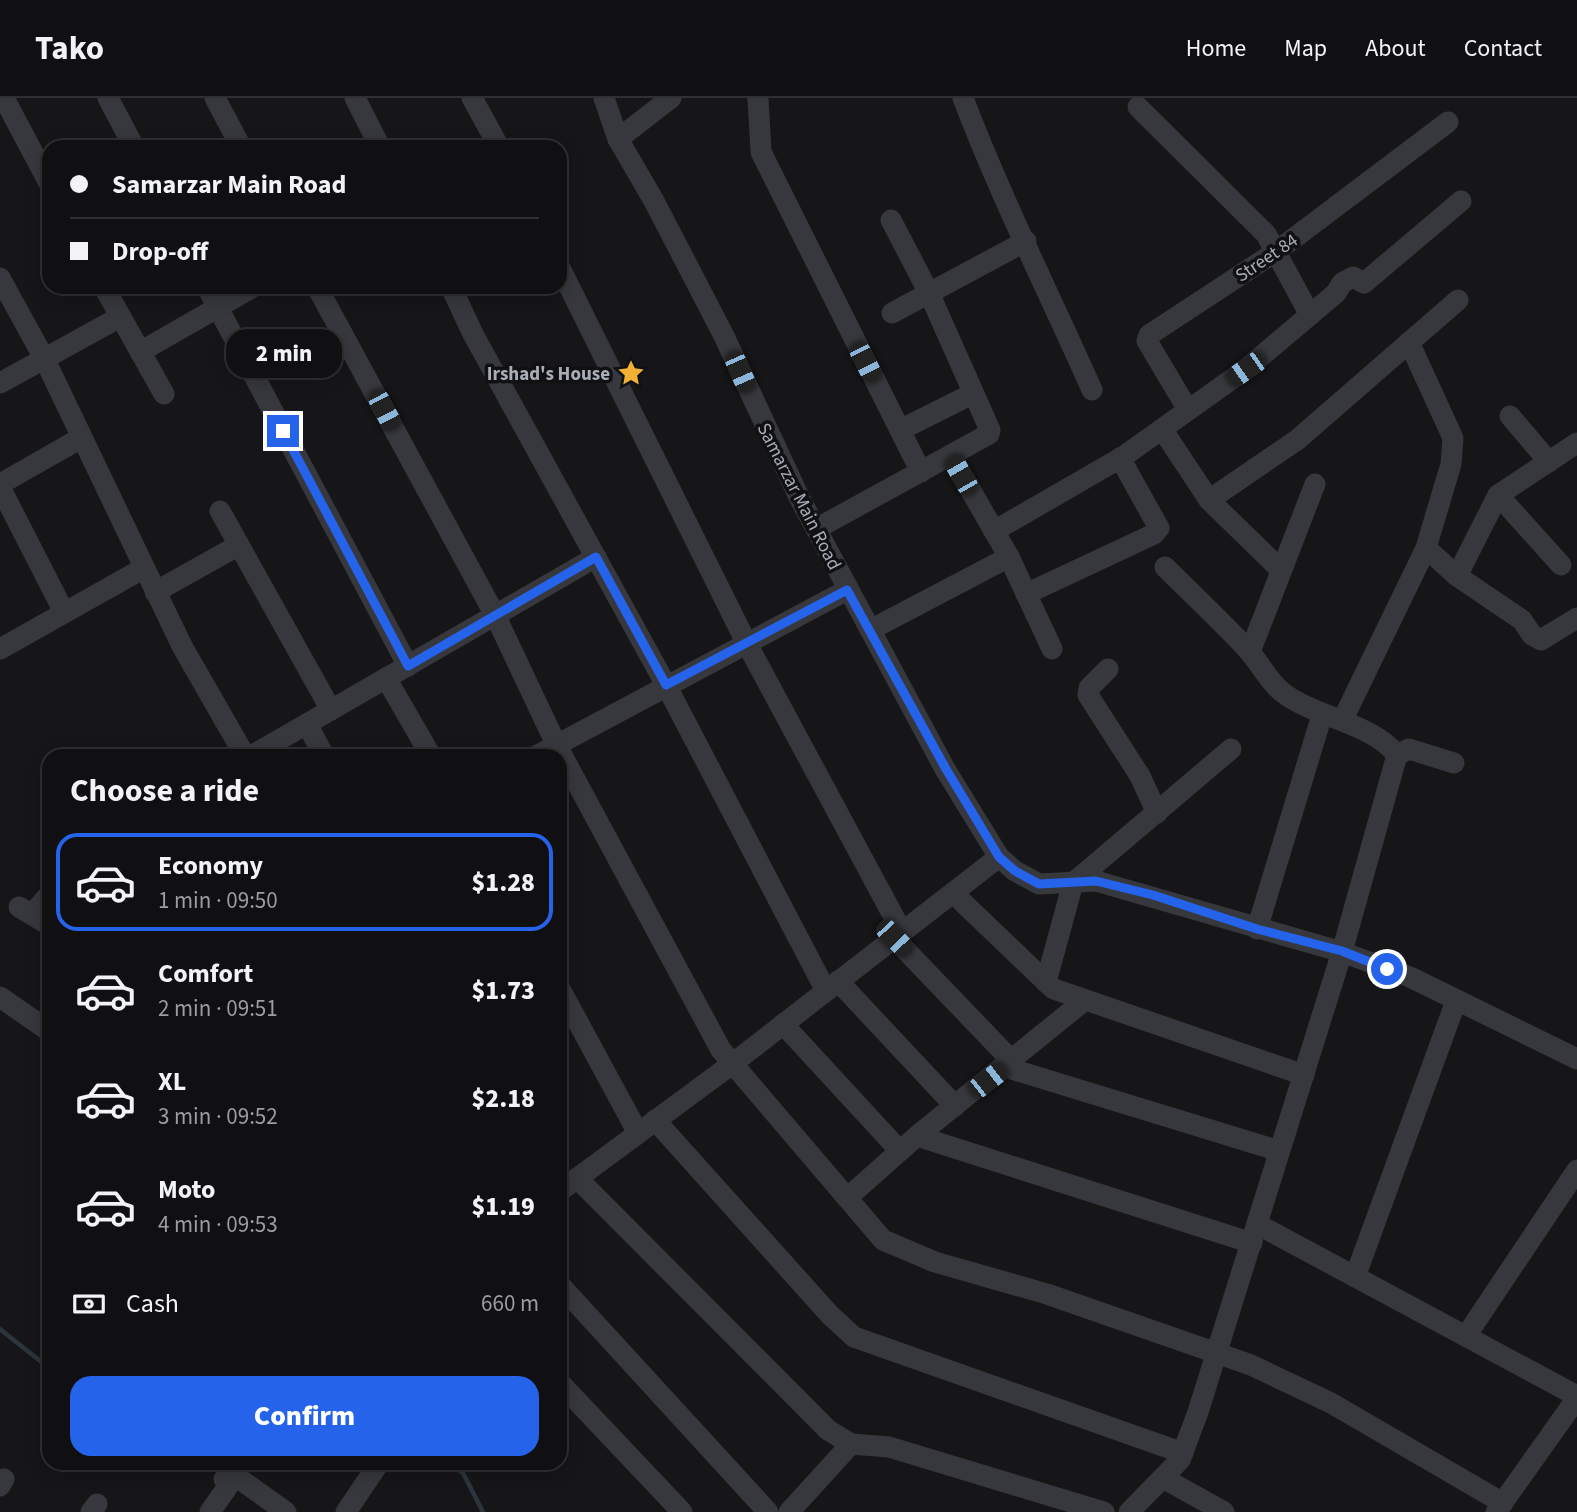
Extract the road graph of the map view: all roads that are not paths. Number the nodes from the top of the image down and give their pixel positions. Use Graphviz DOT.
graph roads {
  1 [pos="4,98"];
  2 [pos="108,98"];
  3 [pos="215,98"];
  4 [pos="355,98"];
  5 [pos="472,98"];
  6 [pos="604,98"];
  7 [pos="671,98"];
  8 [pos="758,98"];
  9 [pos="963,98"];
  10 [pos="1138,107"];
  11 [pos="1448,121"];
  12 [pos="618,139"];
  13 [pos="130,140"];
  14 [pos="237,140"];
  15 [pos="376,140"];
  16 [pos="495,140"];
  17 [pos="42,170"];
  18 [pos="1461,201"];
  19 [pos="891,220"];
  20 [pos="1026,241"];
  21 [pos="1277,251"];
  22 [pos="1,282"];
  23 [pos="567,282"];
  24 [pos="108,294"];
  25 [pos="211,294"];
  26 [pos="242,294"];
  27 [pos="321,294"];
  28 [pos="454,294"];
  29 [pos="930,295"];
  30 [pos="1458,300"];
  31 [pos="219,309"];
  32 [pos="892,313"];
  33 [pos="1310,314"];
  34 [pos="120,317"];
  35 [pos="1409,342"];
  36 [pos="140,352"];
  37 [pos="45,360"];
  38 [pos="0,383"];
  39 [pos="1093,390"];
  40 [pos="164,394"];
  41 [pos="972,394"];
  42 [pos="1188,410"];
  43 [pos="1510,415"];
  44 [pos="1162,429"];
  45 [pos="900,430"];
  46 [pos="81,438"];
  47 [pos="1575,448"];
  48 [pos="951,456"];
  49 [pos="1120,458"];
  50 [pos="1549,461"];
  51 [pos="921,472"];
  52 [pos="1315,484"];
  53 [pos="0,486"];
  54 [pos="1498,495"];
  55 [pos="1209,500"];
  56 [pos="220,512"];
  57 [pos="816,529"];
  58 [pos="994,531"];
  59 [pos="239,545"];
  60 [pos="1426,548"];
  61 [pos="596,557"];
  62 [pos="1009,557"];
  63 [pos="1561,565"];
  64 [pos="1165,567"];
  65 [pos="144,568"];
  66 [pos="1281,570"];
  67 [pos="1457,576"];
  68 [pos="847,590"];
  69 [pos="155,592"];
  70 [pos="1026,594"];
  71 [pos="64,612"];
  72 [pos="496,617"];
  73 [pos="1577,618"];
  74 [pos="870,630"];
  75 [pos="746,642"];
  76 [pos="0,649"];
  77 [pos="1052,649"];
  78 [pos="1250,652"];
  79 [pos="408,666"];
  80 [pos="1108,669"];
  81 [pos="386,678"];
  82 [pos="666,685"];
  83 [pos="331,710"];
  84 [pos="1332,717"];
  85 [pos="307,724"];
  86 [pos="556,744"];
  87 [pos="241,749"];
  88 [pos="263,749"];
  89 [pos="320,749"];
  90 [pos="427,749"];
  91 [pos="548,749"];
  92 [pos="559,749"];
  93 [pos="1231,749"];
  94 [pos="1397,755"];
  95 [pos="1454,763"];
  96 [pos="567,764"];
  97 [pos="1157,813"];
  98 [pos="999,857"];
  99 [pos="1073,883"];
  100 [pos="953,892"];
  101 [pos="1257,929"];
  102 [pos="898,935"];
  103 [pos="1342,951"];
  104 [pos="1046,982"];
  105 [pos="832,986"];
  106 [pos="0,997"];
  107 [pos="567,1000"];
  108 [pos="1085,1000"];
  109 [pos="1456,1001"];
  110 [pos="783,1024"];
  111 [pos="42,1026"];
  112 [pos="1577,1059"];
  113 [pos="732,1063"];
  114 [pos="1008,1064"];
  115 [pos="1304,1075"];
  116 [pos="955,1106"];
  117 [pos="646,1126"];
  118 [pos="917,1136"];
  119 [pos="900,1151"];
  120 [pos="1279,1151"];
  121 [pos="1577,1170"];
  122 [pos="577,1178"];
  123 [pos="567,1186"];
  124 [pos="847,1198"];
  125 [pos="1254,1233"];
  126 [pos="1355,1277"];
  127 [pos="567,1292"];
  128 [pos="1466,1336"];
  129 [pos="1217,1352"];
  130 [pos="567,1390"];
  131 [pos="1577,1397"];
  132 [pos="850,1444"];
  133 [pos="1182,1453"];
  134 [pos="375,1470"];
  135 [pos="1163,1478"];
  136 [pos="1499,1507"];
  137 [pos="209,1512"];
  138 [pos="286,1512"];
  139 [pos="346,1512"];
  140 [pos="682,1512"];
  141 [pos="768,1512"];
  142 [pos="789,1512"];
  143 [pos="1104,1512"];
  144 [pos="1129,1512"];
  145 [pos="1224,1512"];
  1 -- 17 [label="street"];
  2 -- 13 [label="street"];
  3 -- 14 [label="street"];
  4 -- 15 [label="street"];
  5 -- 16 [label="street"];
  6 -- 12 [label="street, Samarzar Main Road"];
  7 -- 12 [label="street"];
  8 -- 45 [label="street"];
  9 -- 20 [label="street"];
  10 -- 21 [label="street"];
  11 -- 21 [label="street, Street 84"];
  12 -- 57 [label="street, Samarzar Main Road"];
  18 -- 33 [label="street"];
  19 -- 29 [label="street"];
  20 -- 29 [label="street"];
  20 -- 39 [label="street"];
  21 -- 33 [label="street"];
  21 -- 42 [label="street, Street 84"];
  22 -- 37 [label="street"];
  23 -- 75 [label="street"];
  24 -- 34 [label="street"];
  25 -- 31 [label="street"];
  26 -- 31 [label="street"];
  27 -- 72 [label="street"];
  28 -- 61 [label="street"];
  29 -- 32 [label="street"];
  29 -- 41 [label="street"];
  30 -- 35 [label="street"];
  31 -- 36 [label="street"];
  31 -- 79 [label="street"];
  33 -- 42 [label="street"];
  34 -- 36 [label="street"];
  34 -- 37 [label="street"];
  35 -- 55 [label="street"];
  35 -- 60 [label="street"];
  36 -- 40 [label="street"];
  37 -- 38 [label="street"];
  37 -- 46 [label="street"];
  41 -- 45 [label="street"];
  41 -- 48 [label="street"];
  42 -- 44 [label="street"];
  43 -- 50 [label="street"];
  44 -- 49 [label="street"];
  44 -- 55 [label="street"];
  45 -- 51 [label="street"];
  46 -- 53 [label="street"];
  46 -- 65 [label="street"];
  47 -- 50 [label="street"];
  48 -- 51 [label="street"];
  48 -- 58 [label="street"];
  49 -- 58 [label="street"];
  49 -- 70 [label="street"];
  50 -- 54 [label="street"];
  51 -- 57 [label="street"];
  52 -- 66 [label="street"];
  53 -- 71 [label="street"];
  54 -- 63 [label="street"];
  54 -- 67 [label="street"];
  55 -- 66 [label="street"];
  56 -- 59 [label="street"];
  57 -- 68 [label="street, Samarzar Main Road"];
  58 -- 62 [label="street"];
  59 -- 69 [label="street"];
  59 -- 83 [label="street"];
  60 -- 67 [label="street"];
  60 -- 84 [label="street"];
  61 -- 72 [label="street"];
  61 -- 82 [label="street"];
  62 -- 70 [label="street"];
  62 -- 74 [label="street"];
  64 -- 78 [label="street"];
  65 -- 69 [label="street"];
  65 -- 71 [label="street"];
  66 -- 78 [label="street"];
  67 -- 73 [label="street"];
  68 -- 74 [label="street, Samarzar Main Road"];
  68 -- 75 [label="street"];
  69 -- 87 [label="street"];
  70 -- 77 [label="street"];
  71 -- 76 [label="street"];
  72 -- 79 [label="street"];
  72 -- 86 [label="street"];
  74 -- 98 [label="street, Samarzar Main Road"];
  75 -- 82 [label="street"];
  75 -- 102 [label="street"];
  78 -- 84 [label="street"];
  79 -- 81 [label="street"];
  80 -- 97 [label="street"];
  81 -- 83 [label="street"];
  81 -- 90 [label="street"];
  82 -- 86 [label="street"];
  82 -- 105 [label="street"];
  83 -- 85 [label="street"];
  84 -- 94 [label="street"];
  84 -- 101 [label="street"];
  85 -- 88 [label="street"];
  85 -- 89 [label="street"];
  86 -- 91 [label="street"];
  86 -- 92 [label="street"];
  93 -- 97 [label="street"];
  94 -- 95 [label="street"];
  94 -- 103 [label="street"];
  96 -- 113 [label="street"];
  97 -- 99 [label="street"];
  98 -- 99 [label="street, Samarzar Main Road"];
  98 -- 100 [label="street"];
  99 -- 101 [label="street, Samarzar Main Road"];
  99 -- 104 [label="street"];
  100 -- 102 [label="street"];
  100 -- 104 [label="street"];
  101 -- 103 [label="street, Samarzar Main Road"];
  102 -- 105 [label="street"];
  102 -- 114 [label="street"];
  103 -- 109 [label="street, Samarzar Main Road"];
  103 -- 115 [label="street"];
  104 -- 108 [label="street"];
  105 -- 110 [label="street"];
  105 -- 116 [label="street"];
  106 -- 111 [label="street"];
  107 -- 117 [label="street"];
  108 -- 114 [label="street"];
  108 -- 115 [label="street"];
  109 -- 112 [label="street, Samarzar Main Road"];
  109 -- 126 [label="street"];
  110 -- 113 [label="street"];
  110 -- 119 [label="street"];
  113 -- 117 [label="street"];
  113 -- 124 [label="street"];
  114 -- 116 [label="street"];
  114 -- 120 [label="street"];
  115 -- 120 [label="street"];
  116 -- 118 [label="street"];
  117 -- 122 [label="street"];
  117 -- 133 [label="street"];
  118 -- 119 [label="street"];
  118 -- 125 [label="street"];
  119 -- 124 [label="street"];
  120 -- 125 [label="street"];
  121 -- 128 [label="street"];
  122 -- 123 [label="street"];
  122 -- 132 [label="street"];
  124 -- 129 [label="street"];
  125 -- 126 [label="street"];
  125 -- 129 [label="street"];
  126 -- 128 [label="street"];
  127 -- 141 [label="street"];
  128 -- 131 [label="street"];
  129 -- 133 [label="street"];
  129 -- 136 [label="street"];
  130 -- 140 [label="street"];
  131 -- 136 [label="street"];
  132 -- 142 [label="street"];
  132 -- 143 [label="street"];
  133 -- 135 [label="street"];
  134 -- 139 [label="street"];
  135 -- 144 [label="street"];
  135 -- 145 [label="street"];
  137 -- 138 [label="street"];
}
